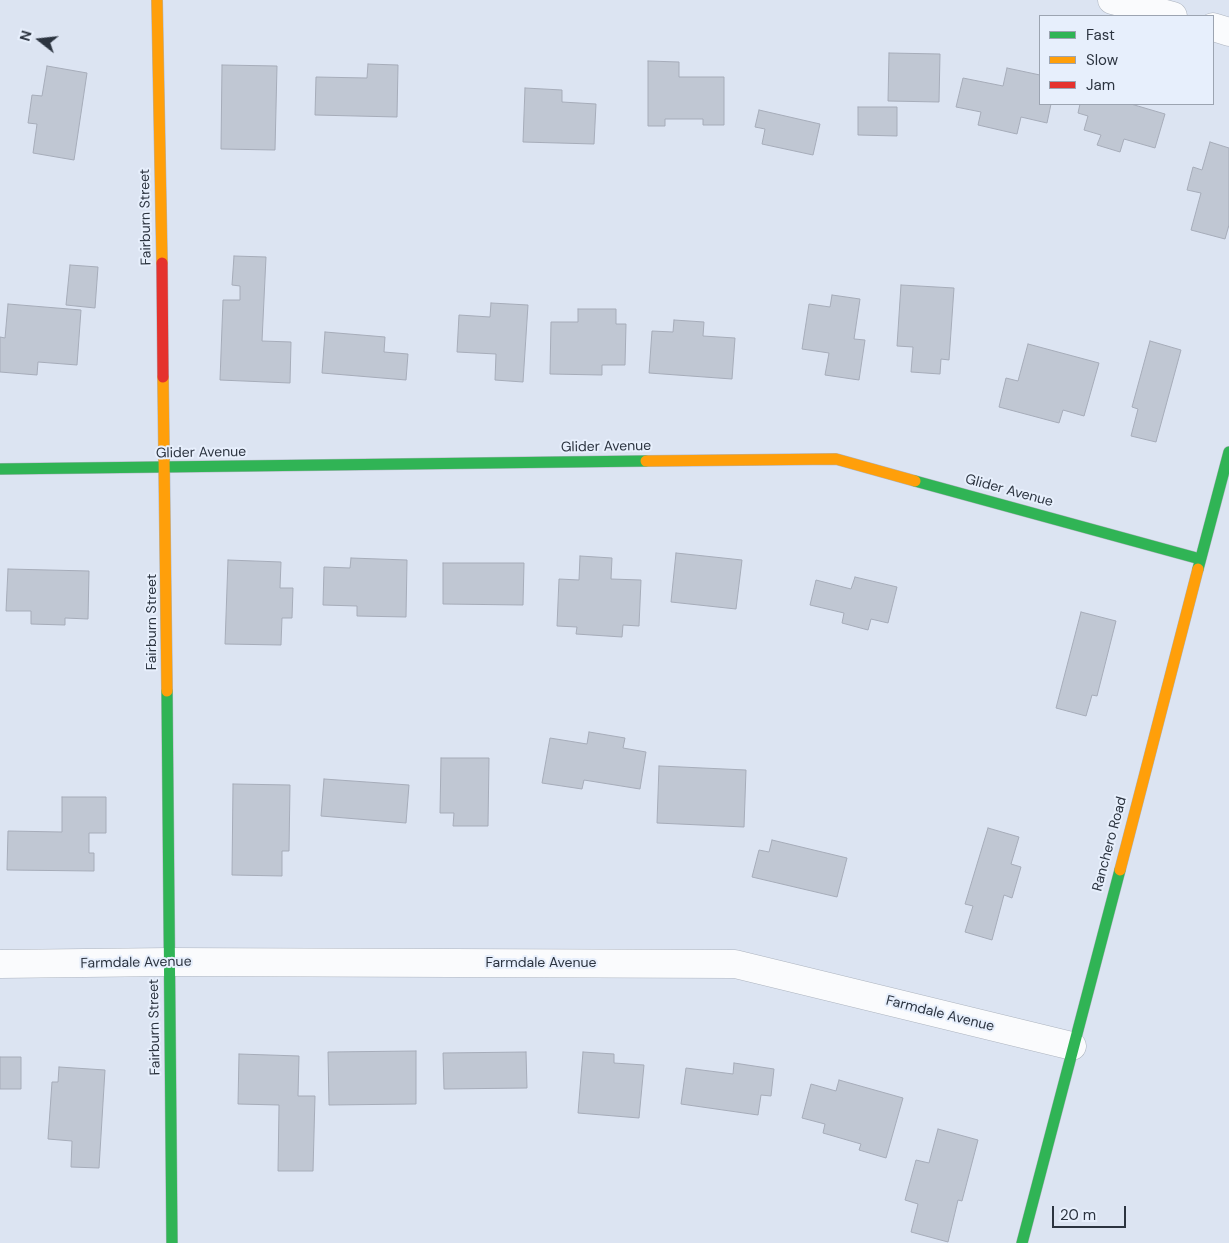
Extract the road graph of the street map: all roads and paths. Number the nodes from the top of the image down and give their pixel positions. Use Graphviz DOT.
graph roads {
  1 [pos="156,0"];
  2 [pos="1112,0"];
  3 [pos="1168,15"];
  4 [pos="1214,27"];
  5 [pos="1229,32"];
  6 [pos="1229,452"];
  7 [pos="166,468"];
  8 [pos="0,469"];
  9 [pos="1200,559"];
  10 [pos="169,962"];
  11 [pos="0,964"];
  12 [pos="1072,1046"];
  13 [pos="172,1243"];
  14 [pos="1022,1243"];
  1 -- 7 [label="street, Fairburn Street"];
  2 -- 3 [label="street"];
  4 -- 5 [label="street"];
  6 -- 9 [label="street, Ranchero Road"];
  7 -- 8 [label="street, Glider Avenue"];
  7 -- 9 [label="street, Glider Avenue"];
  7 -- 10 [label="street, Fairburn Street"];
  9 -- 12 [label="street, Ranchero Road"];
  10 -- 11 [label="street, Farmdale Avenue"];
  10 -- 12 [label="street, Farmdale Avenue"];
  10 -- 13 [label="street, Fairburn Street"];
  12 -- 14 [label="street, Ranchero Road"];
}
